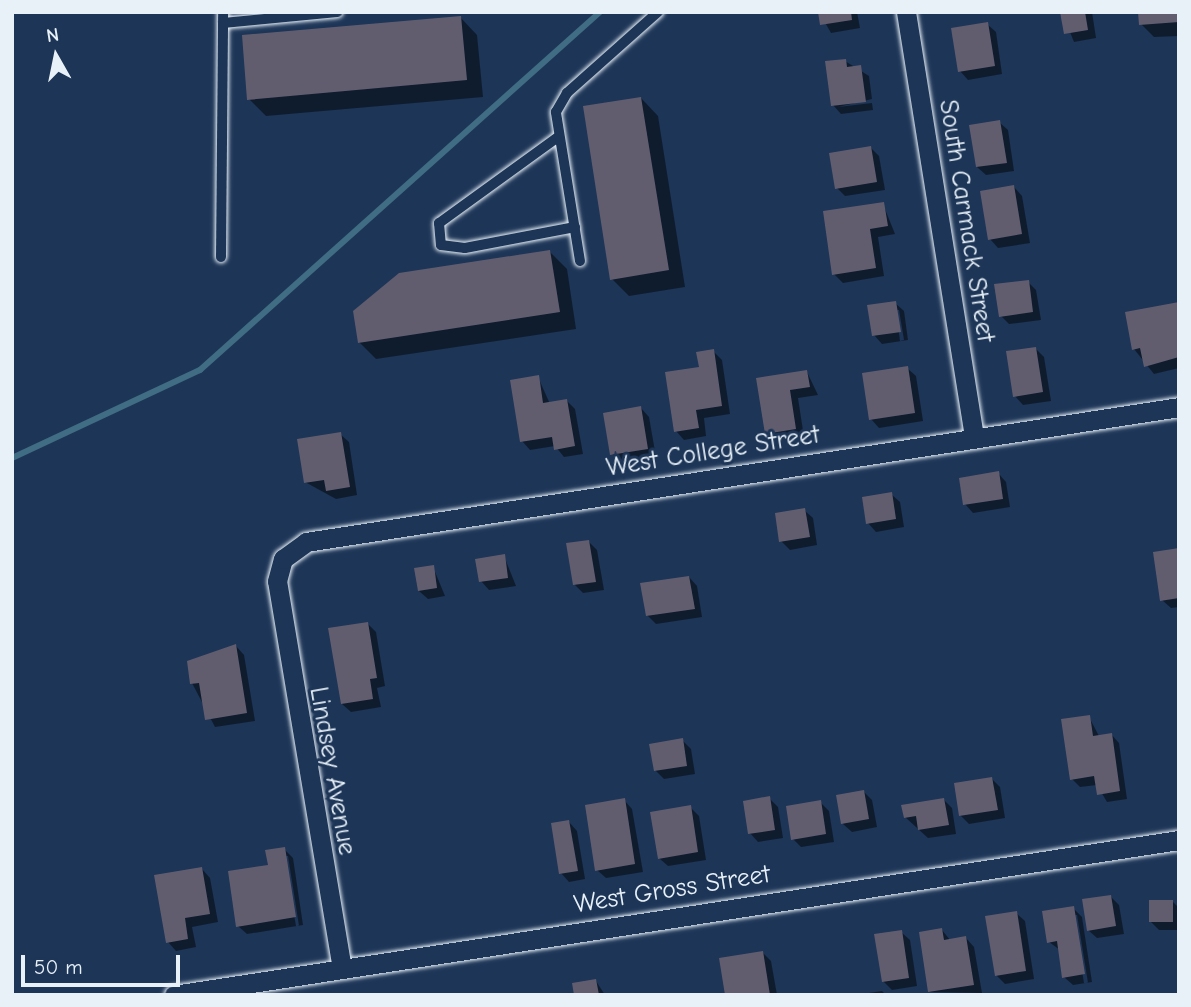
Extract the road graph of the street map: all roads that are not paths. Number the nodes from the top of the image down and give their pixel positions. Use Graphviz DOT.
graph roads {
  1 [pos="337,12"];
  2 [pos="657,12"];
  3 [pos="906,12"];
  4 [pos="223,18"];
  5 [pos="558,137"];
  6 [pos="575,227"];
  7 [pos="222,257"];
  8 [pos="580,261"];
  9 [pos="1179,407"];
  10 [pos="974,438"];
  11 [pos="277,581"];
  12 [pos="1179,840"];
  13 [pos="342,969"];
  14 [pos="174,995"];
  1 -- 4 [label="lane"];
  2 -- 5 [label="lane"];
  3 -- 10 [label="street, South Carmack Street"];
  4 -- 7 [label="lane"];
  5 -- 6 [label="lane"];
  5 -- 6 [label="lane"];
  6 -- 8 [label="lane"];
  9 -- 10 [label="street, West College Street"];
  10 -- 11 [label="street, West College Street"];
  11 -- 13 [label="street, Lindsey Avenue"];
  12 -- 13 [label="street, West Gross Street"];
  13 -- 14 [label="street, West Gross Street"];
}
